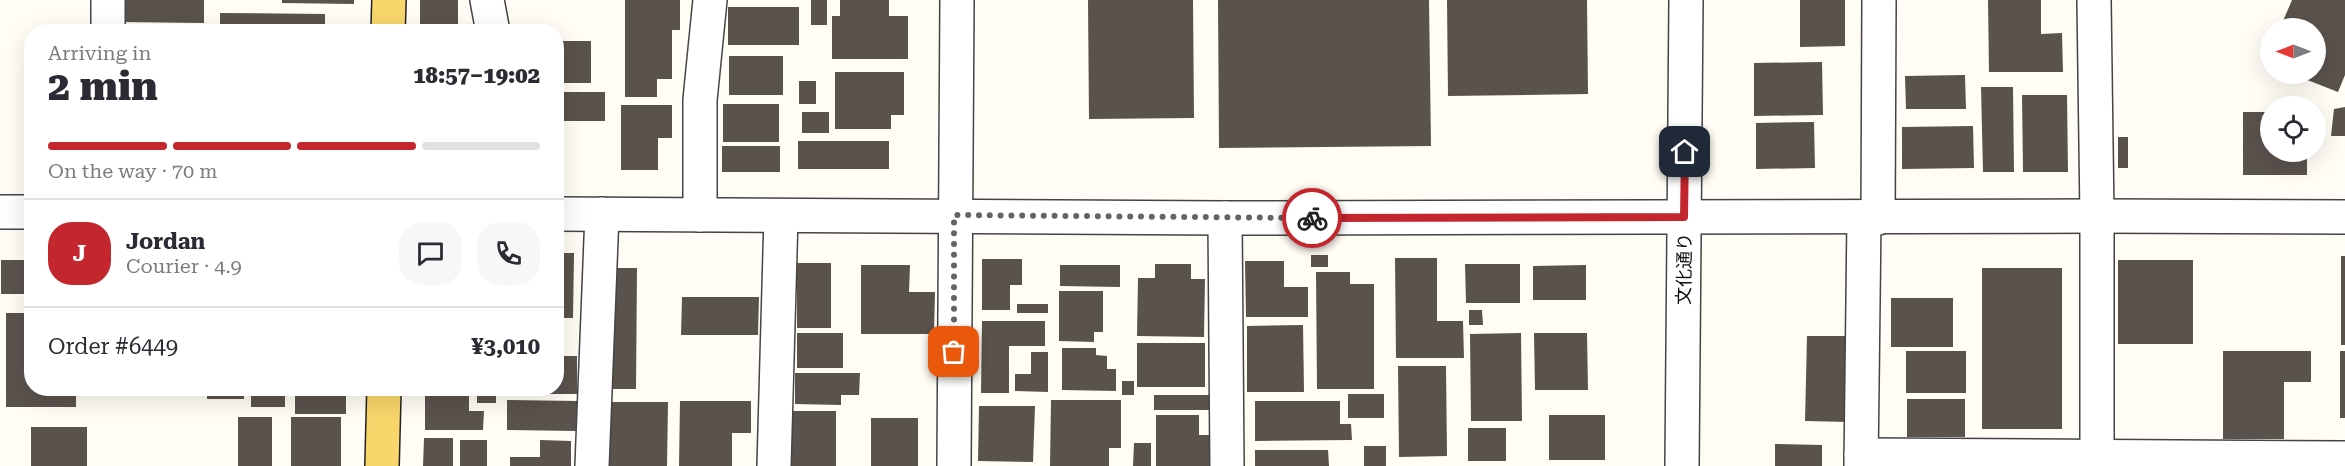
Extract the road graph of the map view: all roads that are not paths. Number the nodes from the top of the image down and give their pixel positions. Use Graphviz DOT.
graph roads {
  1 [pos="108,0"];
  2 [pos="389,0"];
  3 [pos="488,0"];
  4 [pos="710,0"];
  5 [pos="957,0"];
  6 [pos="1686,0"];
  7 [pos="1879,0"];
  8 [pos="2094,0"];
  9 [pos="108,24"];
  10 [pos="388,24"];
  11 [pos="492,24"];
  12 [pos="0,212"];
  13 [pos="24,212"];
  14 [pos="564,214"];
  15 [pos="602,214"];
  16 [pos="700,215"];
  17 [pos="954,215"];
  18 [pos="781,216"];
  19 [pos="2097,216"];
  20 [pos="1684,217"];
  21 [pos="2345,217"];
  22 [pos="1225,218"];
  23 [pos="1871,218"];
  24 [pos="384,396"];
  25 [pos="2345,458"];
  26 [pos="1861,460"];
  27 [pos="2097,461"];
  28 [pos="382,466"];
  29 [pos="592,466"];
  30 [pos="774,466"];
  31 [pos="954,466"];
  32 [pos="1227,466"];
  33 [pos="1682,466"];
  1 -- 9 [label="street"];
  2 -- 10 [label="main road"];
  3 -- 11 [label="street"];
  4 -- 16 [label="street"];
  5 -- 17 [label="street"];
  6 -- 20 [label="street, 文化通り"];
  7 -- 23 [label="street"];
  8 -- 19 [label="street"];
  12 -- 13 [label="street"];
  14 -- 15 [label="street"];
  15 -- 16 [label="street"];
  15 -- 29 [label="street"];
  16 -- 18 [label="street"];
  17 -- 18 [label="street"];
  17 -- 22 [label="street"];
  17 -- 31 [label="street"];
  18 -- 30 [label="street"];
  19 -- 21 [label="street"];
  19 -- 23 [label="street"];
  19 -- 27 [label="street"];
  20 -- 22 [label="street"];
  20 -- 23 [label="street"];
  20 -- 33 [label="street, 文化通り"];
  22 -- 32 [label="street"];
  23 -- 26 [label="street"];
  24 -- 28 [label="main road"];
  25 -- 27 [label="street"];
  26 -- 27 [label="street"];
}
